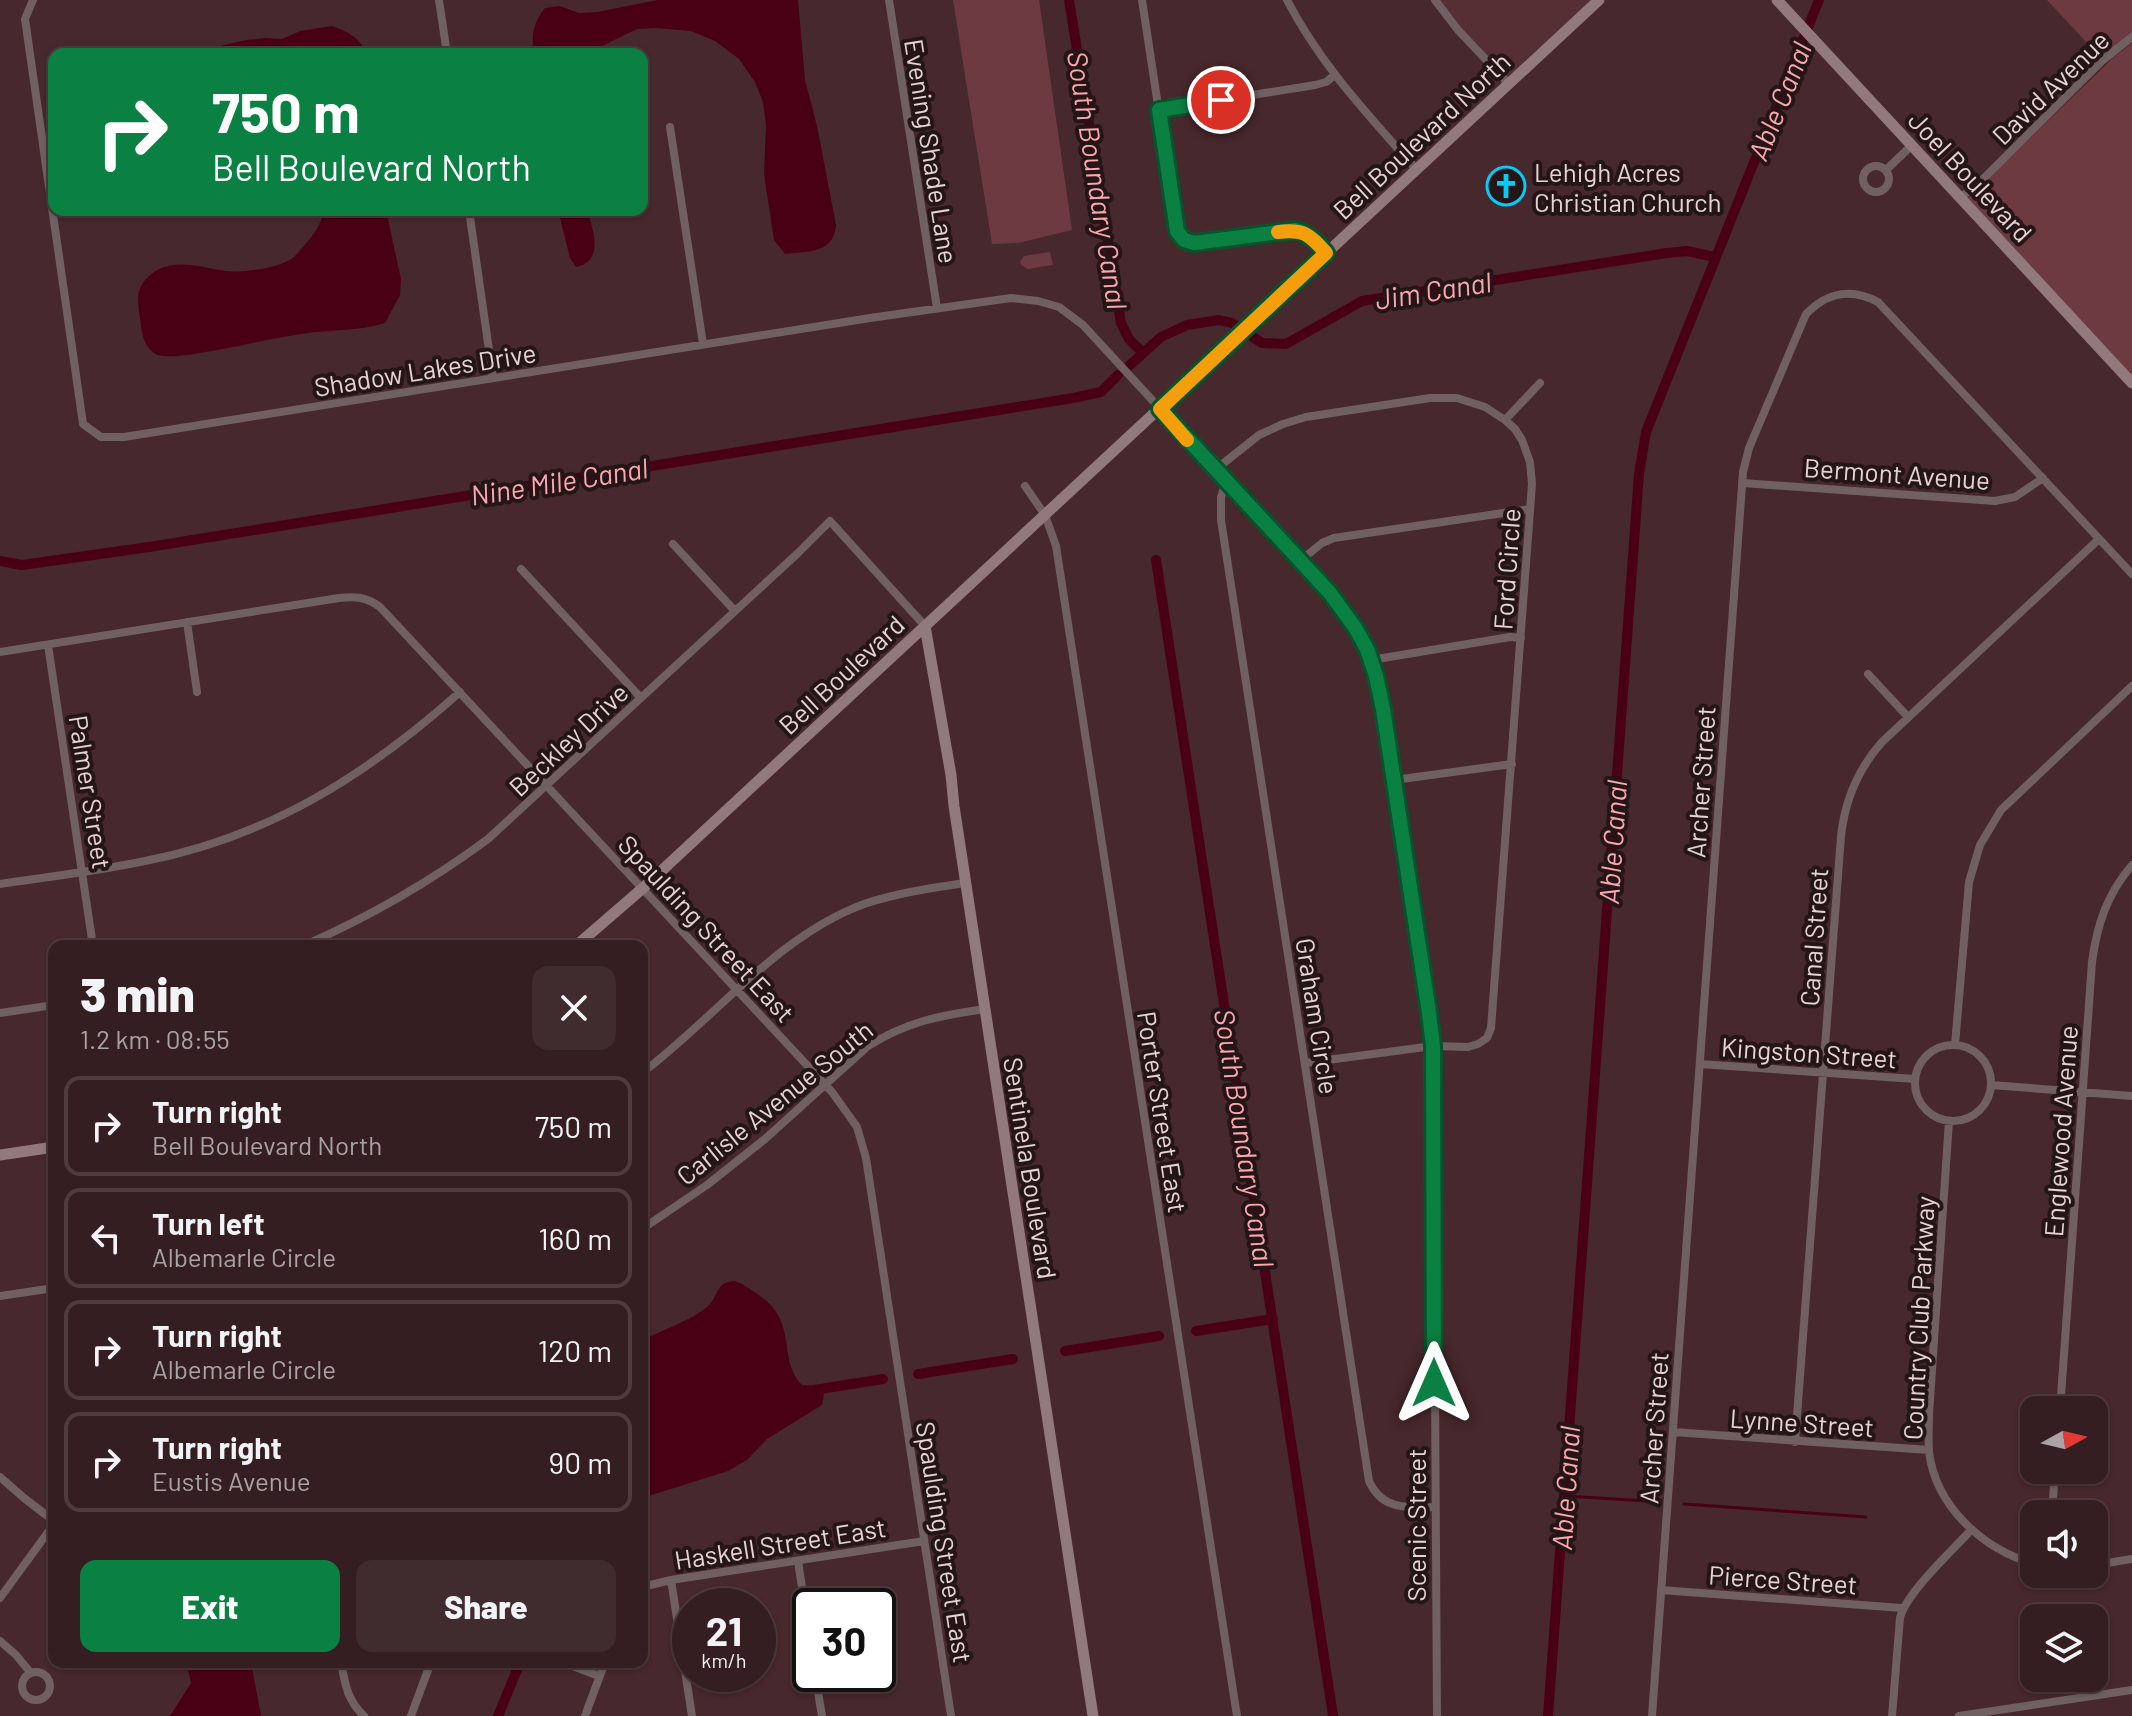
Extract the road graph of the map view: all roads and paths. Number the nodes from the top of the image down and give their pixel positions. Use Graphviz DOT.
graph roads {
  1 [pos="33,0"];
  2 [pos="439,0"];
  3 [pos="889,0"];
  4 [pos="1142,0"];
  5 [pos="1287,0"];
  6 [pos="1435,0"];
  7 [pos="1599,0"];
  8 [pos="1777,0"];
  9 [pos="2132,37"];
  10 [pos="446,48"];
  11 [pos="1335,75"];
  12 [pos="1508,83"];
  13 [pos="1159,110"];
  14 [pos="670,127"];
  15 [pos="1912,145"];
  16 [pos="1416,169"];
  17 [pos="1886,170"];
  18 [pos="48,172"];
  19 [pos="1960,198"];
  20 [pos="55,216"];
  21 [pos="470,216"];
  22 [pos="1326,253"];
  23 [pos="937,308"];
  24 [pos="703,344"];
  25 [pos="493,378"];
  26 [pos="1540,383"];
  27 [pos="2132,383"];
  28 [pos="1160,409"];
  29 [pos="1505,420"];
  30 [pos="1133,433"];
  31 [pos="1215,470"];
  32 [pos="2043,478"];
  33 [pos="1226,482"];
  34 [pos="1743,483"];
  35 [pos="1025,486"];
  36 [pos="1530,509"];
  37 [pos="1045,515"];
  38 [pos="2099,539"];
  39 [pos="673,544"];
  40 [pos="1300,561"];
  41 [pos="521,569"];
  42 [pos="2132,574"];
  43 [pos="735,611"];
  44 [pos="187,622"];
  45 [pos="925,626"];
  46 [pos="1521,638"];
  47 [pos="48,645"];
  48 [pos="0,652"];
  49 [pos="1371,660"];
  50 [pos="1868,674"];
  51 [pos="2132,686"];
  52 [pos="197,692"];
  53 [pos="460,692"];
  54 [pos="641,698"];
  55 [pos="1908,717"];
  56 [pos="1512,764"];
  57 [pos="1394,780"];
  58 [pos="548,785"];
  59 [pos="2132,865"];
  60 [pos="82,872"];
  61 [pos="965,883"];
  62 [pos="0,884"];
  63 [pos="643,888"];
  64 [pos="92,940"];
  65 [pos="316,940"];
  66 [pos="583,940"];
  67 [pos="737,990"];
  68 [pos="48,1006"];
  69 [pos="985,1009"];
  70 [pos="0,1013"];
  71 [pos="1955,1045"];
  72 [pos="1433,1046"];
  73 [pos="1305,1063"];
  74 [pos="1700,1064"];
  75 [pos="648,1068"];
  76 [pos="1823,1073"];
  77 [pos="1915,1079"];
  78 [pos="825,1084"];
  79 [pos="1991,1085"];
  80 [pos="2083,1093"];
  81 [pos="2132,1096"];
  82 [pos="1949,1121"];
  83 [pos="48,1148"];
  84 [pos="0,1155"];
  85 [pos="648,1225"];
  86 [pos="48,1289"];
  87 [pos="0,1296"];
  88 [pos="2061,1396"];
  89 [pos="1673,1432"];
  90 [pos="1795,1442"];
  91 [pos="1929,1450"];
  92 [pos="0,1477"];
  93 [pos="1435,1507"];
  94 [pos="48,1518"];
  95 [pos="1971,1530"];
  96 [pos="48,1531"];
  97 [pos="924,1541"];
  98 [pos="2020,1558"];
  99 [pos="2132,1559"];
  100 [pos="798,1561"];
  101 [pos="2108,1563"];
  102 [pos="671,1580"];
  103 [pos="648,1586"];
  104 [pos="802,1588"];
  105 [pos="1661,1590"];
  106 [pos="0,1598"];
  107 [pos="1902,1608"];
  108 [pos="0,1641"];
  109 [pos="342,1668"];
  110 [pos="429,1668"];
  111 [pos="578,1668"];
  112 [pos="602,1668"];
  113 [pos="30,1672"];
  114 [pos="599,1676"];
  115 [pos="2132,1690"];
  116 [pos="818,1692"];
  117 [pos="364,1716"];
  118 [pos="411,1716"];
  119 [pos="585,1716"];
  120 [pos="692,1716"];
  121 [pos="822,1716"];
  122 [pos="951,1716"];
  123 [pos="1093,1716"];
  124 [pos="1237,1716"];
  125 [pos="1437,1716"];
  126 [pos="1652,1716"];
  127 [pos="1892,1716"];
  128 [pos="1959,1716"];
  1 -- 18 [label="street, Shadow Lakes Drive"];
  2 -- 10 [label="street"];
  3 -- 23 [label="street, Evening Shade Lane"];
  4 -- 13 [label="street"];
  5 -- 11 [label="street"];
  6 -- 12 [label="street"];
  7 -- 12 [label="street, Bell Boulevard North"];
  8 -- 15 [label="street, Joel Boulevard"];
  9 -- 19 [label="street, David Avenue"];
  11 -- 13 [label="street"];
  11 -- 16 [label="street"];
  12 -- 16 [label="street, Bell Boulevard North"];
  13 -- 22 [label="street"];
  14 -- 24 [label="street"];
  15 -- 17 [label="street"];
  15 -- 19 [label="street, Joel Boulevard"];
  16 -- 22 [label="street, Bell Boulevard North"];
  19 -- 27 [label="street, Joel Boulevard"];
  20 -- 25 [label="street, Shadow Lakes Drive"];
  21 -- 25 [label="street"];
  22 -- 28 [label="street, Bell Boulevard North"];
  23 -- 24 [label="street, Shadow Lakes Drive"];
  23 -- 28 [label="street, Shadow Lakes Drive"];
  24 -- 25 [label="street, Shadow Lakes Drive"];
  26 -- 29 [label="street"];
  28 -- 30 [label="street, Bell Boulevard North"];
  28 -- 31 [label="street, Scenic Street"];
  29 -- 31 [label="street, Ford Circle"];
  29 -- 36 [label="street, Ford Circle"];
  30 -- 37 [label="street, Bell Boulevard"];
  31 -- 33 [label="street, Scenic Street"];
  32 -- 34 [label="street, Bermont Avenue"];
  32 -- 34 [label="street, Archer Street"];
  32 -- 38 [label="street, Archer Street"];
  33 -- 40 [label="street, Scenic Street"];
  33 -- 73 [label="street, Graham Circle"];
  34 -- 74 [label="street, Archer Street"];
  35 -- 37 [label="street, Porter Street East"];
  36 -- 40 [label="street"];
  36 -- 46 [label="street, Ford Circle"];
  37 -- 45 [label="street, Bell Boulevard"];
  37 -- 124 [label="street, Porter Street East"];
  38 -- 42 [label="street, Archer Street"];
  38 -- 55 [label="street, Canal Street"];
  39 -- 43 [label="street"];
  40 -- 49 [label="street, Scenic Street"];
  41 -- 54 [label="street"];
  43 -- 45 [label="street, Beckley Drive"];
  43 -- 54 [label="street, Beckley Drive"];
  44 -- 47 [label="street, Spaulding Street East"];
  44 -- 52 [label="street"];
  44 -- 53 [label="street, Spaulding Street East"];
  45 -- 61 [label="street, Sentinela Boulevard"];
  45 -- 63 [label="street, Bell Boulevard"];
  46 -- 49 [label="street"];
  46 -- 56 [label="street, Ford Circle"];
  47 -- 48 [label="street, Spaulding Street East"];
  47 -- 60 [label="street, Palmer Street"];
  49 -- 57 [label="street, Scenic Street"];
  50 -- 55 [label="street"];
  51 -- 71 [label="street"];
  53 -- 58 [label="street, Spaulding Street East"];
  53 -- 60 [label="street"];
  54 -- 58 [label="street, Beckley Drive"];
  55 -- 76 [label="street, Canal Street"];
  56 -- 57 [label="street"];
  56 -- 72 [label="street, Ford Circle"];
  57 -- 72 [label="street, Scenic Street"];
  58 -- 63 [label="street, Spaulding Street East"];
  58 -- 65 [label="street, Beckley Drive"];
  59 -- 80 [label="street, Englewood Avenue"];
  60 -- 62 [label="street"];
  60 -- 64 [label="street, Palmer Street"];
  61 -- 67 [label="street"];
  61 -- 69 [label="street, Sentinela Boulevard"];
  63 -- 66 [label="street, Bell Boulevard"];
  63 -- 67 [label="street, Spaulding Street East"];
  67 -- 75 [label="street"];
  67 -- 78 [label="street, Spaulding Street East"];
  68 -- 70 [label="street"];
  69 -- 78 [label="street, Carlisle Avenue South"];
  69 -- 123 [label="street, Sentinela Boulevard"];
  71 -- 77 [label="street"];
  71 -- 79 [label="street"];
  72 -- 73 [label="street"];
  72 -- 93 [label="street, Scenic Street"];
  73 -- 93 [label="street, Graham Circle"];
  74 -- 76 [label="street, Kingston Street"];
  74 -- 89 [label="street, Archer Street"];
  76 -- 77 [label="street, Kingston Street"];
  76 -- 90 [label="street, Canal Street"];
  77 -- 82 [label="street"];
  78 -- 85 [label="street, Carlisle Avenue South"];
  78 -- 97 [label="street, Spaulding Street East"];
  79 -- 80 [label="street"];
  79 -- 82 [label="street"];
  80 -- 81 [label="street"];
  80 -- 88 [label="street, Englewood Avenue"];
  82 -- 91 [label="street, Country Club Parkway"];
  83 -- 84 [label="street"];
  86 -- 87 [label="street"];
  89 -- 90 [label="street, Lynne Street"];
  89 -- 105 [label="street, Archer Street"];
  90 -- 91 [label="street, Lynne Street"];
  91 -- 95 [label="street, Country Club Parkway"];
  92 -- 94 [label="street"];
  93 -- 125 [label="street, Scenic Street"];
  95 -- 98 [label="street, Country Club Parkway"];
  95 -- 107 [label="street"];
  96 -- 106 [label="street"];
  97 -- 100 [label="street, Haskell Street East"];
  97 -- 122 [label="street, Spaulding Street East"];
  99 -- 101 [label="street"];
  100 -- 102 [label="street, Haskell Street East"];
  100 -- 104 [label="street"];
  102 -- 103 [label="street, Haskell Street East"];
  102 -- 120 [label="street"];
  105 -- 107 [label="street, Pierce Street"];
  105 -- 126 [label="street, Archer Street"];
  107 -- 127 [label="street"];
  108 -- 113 [label="street"];
  109 -- 117 [label="street"];
  110 -- 118 [label="street"];
  111 -- 114 [label="street"];
  112 -- 114 [label="street"];
  114 -- 119 [label="street"];
  115 -- 128 [label="street"];
  116 -- 121 [label="street"];
}
